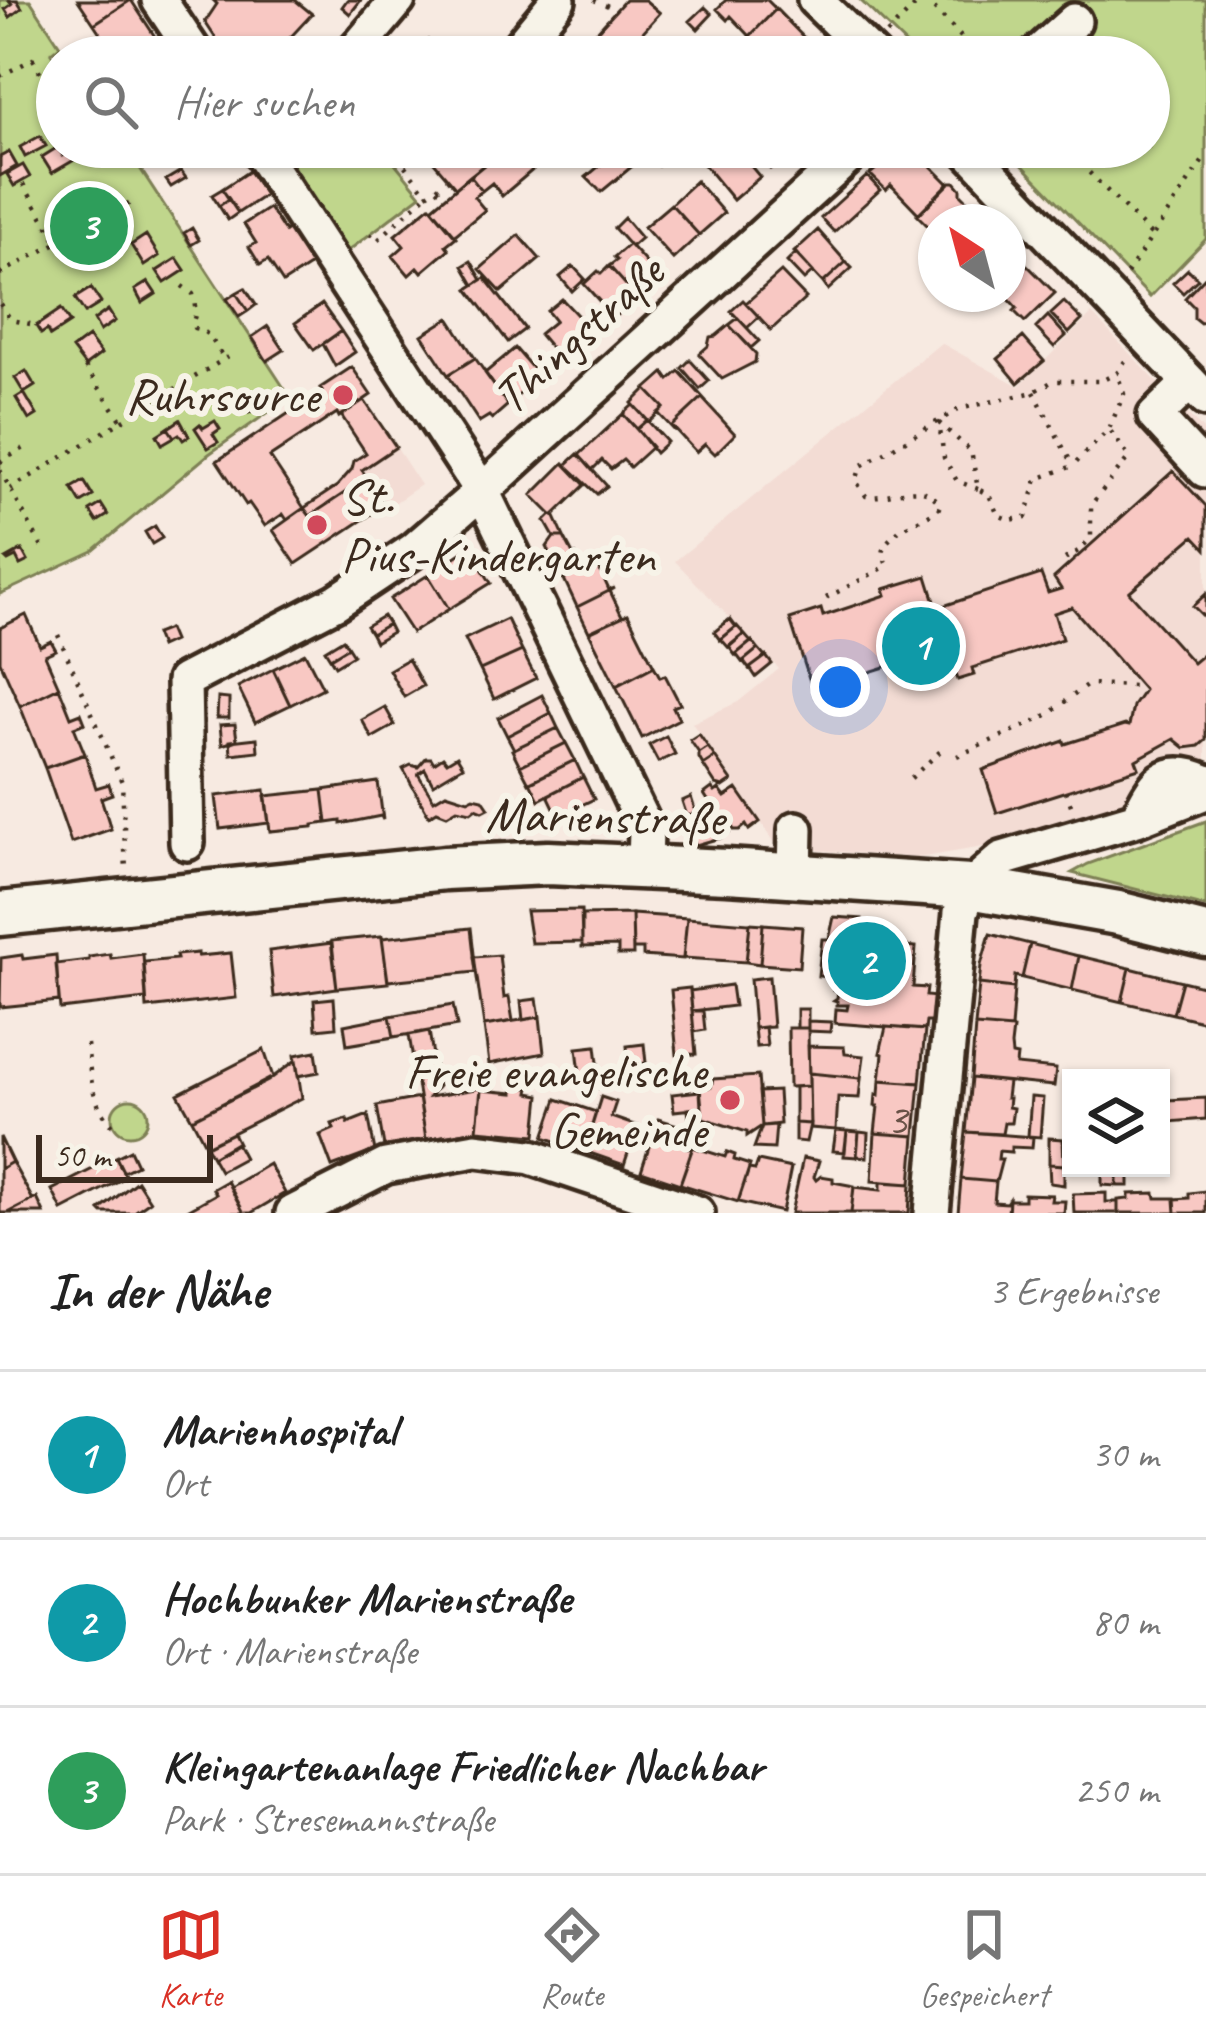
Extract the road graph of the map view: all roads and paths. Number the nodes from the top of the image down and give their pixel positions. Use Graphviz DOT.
graph roads {
  1 [pos="159,0"];
  2 [pos="398,0"];
  3 [pos="558,0"];
  4 [pos="594,0"];
  5 [pos="815,0"];
  6 [pos="924,0"];
  7 [pos="611,8"];
  8 [pos="1075,21"];
  9 [pos="183,36"];
  10 [pos="368,36"];
  11 [pos="528,36"];
  12 [pos="853,36"];
  13 [pos="889,36"];
  14 [pos="959,36"];
  15 [pos="1058,36"];
  16 [pos="36,58"];
  17 [pos="33,59"];
  18 [pos="36,64"];
  19 [pos="0,76"];
  20 [pos="1206,156"];
  21 [pos="277,168"];
  22 [pos="407,168"];
  23 [pos="837,168"];
  24 [pos="996,168"];
  25 [pos="1085,168"];
  26 [pos="448,179"];
  27 [pos="23,184"];
  28 [pos="437,188"];
  29 [pos="428,194"];
  30 [pos="445,197"];
  31 [pos="134,201"];
  32 [pos="370,234"];
  33 [pos="1151,235"];
  34 [pos="58,243"];
  35 [pos="1,271"];
  36 [pos="182,286"];
  37 [pos="1112,299"];
  38 [pos="0,304"];
  39 [pos="35,326"];
  40 [pos="1145,334"];
  41 [pos="86,367"];
  42 [pos="1117,373"];
  43 [pos="1198,391"];
  44 [pos="1034,392"];
  45 [pos="122,421"];
  46 [pos="939,423"];
  47 [pos="1108,428"];
  48 [pos="26,447"];
  49 [pos="0,466"];
  50 [pos="1073,466"];
  51 [pos="1205,470"];
  52 [pos="10,489"];
  53 [pos="978,489"];
  54 [pos="482,491"];
  55 [pos="44,551"];
  56 [pos="1065,560"];
  57 [pos="826,598"];
  58 [pos="58,634"];
  59 [pos="1135,686"];
  60 [pos="946,746"];
  61 [pos="957,756"];
  62 [pos="911,778"];
  63 [pos="1206,782"];
  64 [pos="1206,791"];
  65 [pos="1137,818"];
  66 [pos="796,830"];
  67 [pos="188,843"];
  68 [pos="1048,846"];
  69 [pos="644,866"];
  70 [pos="795,875"];
  71 [pos="970,887"];
  72 [pos="1042,898"];
  73 [pos="127,901"];
  74 [pos="0,914"];
  75 [pos="1206,935"];
  76 [pos="87,1044"];
  77 [pos="115,1126"];
  78 [pos="310,1209"];
  79 [pos="697,1213"];
  80 [pos="932,1213"];
  1 -- 9 [label="street"];
  2 -- 10 [label="street"];
  3 -- 11 [label="street"];
  4 -- 7 [label="path"];
  5 -- 12 [label="street"];
  6 -- 13 [label="path"];
  6 -- 14 [label="path"];
  8 -- 15 [label="street"];
  16 -- 17 [label="path"];
  17 -- 18 [label="path"];
  17 -- 19 [label="path"];
  20 -- 33 [label="path"];
  21 -- 54 [label="street"];
  22 -- 29 [label="path"];
  23 -- 54 [label="street, Thingstraße"];
  24 -- 37 [label="street"];
  25 -- 33 [label="path"];
  26 -- 28 [label="path"];
  27 -- 34 [label="path"];
  28 -- 29 [label="path"];
  28 -- 30 [label="path"];
  29 -- 32 [label="path"];
  31 -- 34 [label="path"];
  33 -- 37 [label="path"];
  34 -- 35 [label="path"];
  36 -- 45 [label="path"];
  37 -- 40 [label="street"];
  38 -- 39 [label="path"];
  40 -- 42 [label="path"];
  40 -- 43 [label="street"];
  41 -- 45 [label="path"];
  42 -- 44 [label="path"];
  42 -- 47 [label="path"];
  43 -- 51 [label="street"];
  44 -- 46 [label="path"];
  44 -- 50 [label="path"];
  45 -- 52 [label="path"];
  46 -- 53 [label="path"];
  46 -- 53 [label="path"];
  46 -- 57 [label="path"];
  47 -- 50 [label="path"];
  47 -- 56 [label="path"];
  48 -- 49 [label="path"];
  49 -- 52 [label="path"];
  50 -- 53 [label="path"];
  52 -- 55 [label="path"];
  54 -- 67 [label="street, Thingstraße"];
  54 -- 69 [label="street"];
  58 -- 73 [label="path"];
  59 -- 61 [label="path"];
  60 -- 62 [label="path"];
  63 -- 65 [label="street"];
  64 -- 65 [label="street"];
  65 -- 68 [label="street"];
  66 -- 70 [label="street"];
  68 -- 71 [label="street"];
  68 -- 72 [label="street"];
  69 -- 70 [label="main road, Marienstraße"];
  69 -- 73 [label="main road, Marienstraße"];
  70 -- 71 [label="main road, Marienstraße"];
  71 -- 72 [label="main road, Marienstraße"];
  71 -- 80 [label="street"];
  72 -- 75 [label="main road, Marienstraße"];
  73 -- 74 [label="main road, Marienstraße"];
  76 -- 77 [label="path"];
  78 -- 79 [label="street"];
}
